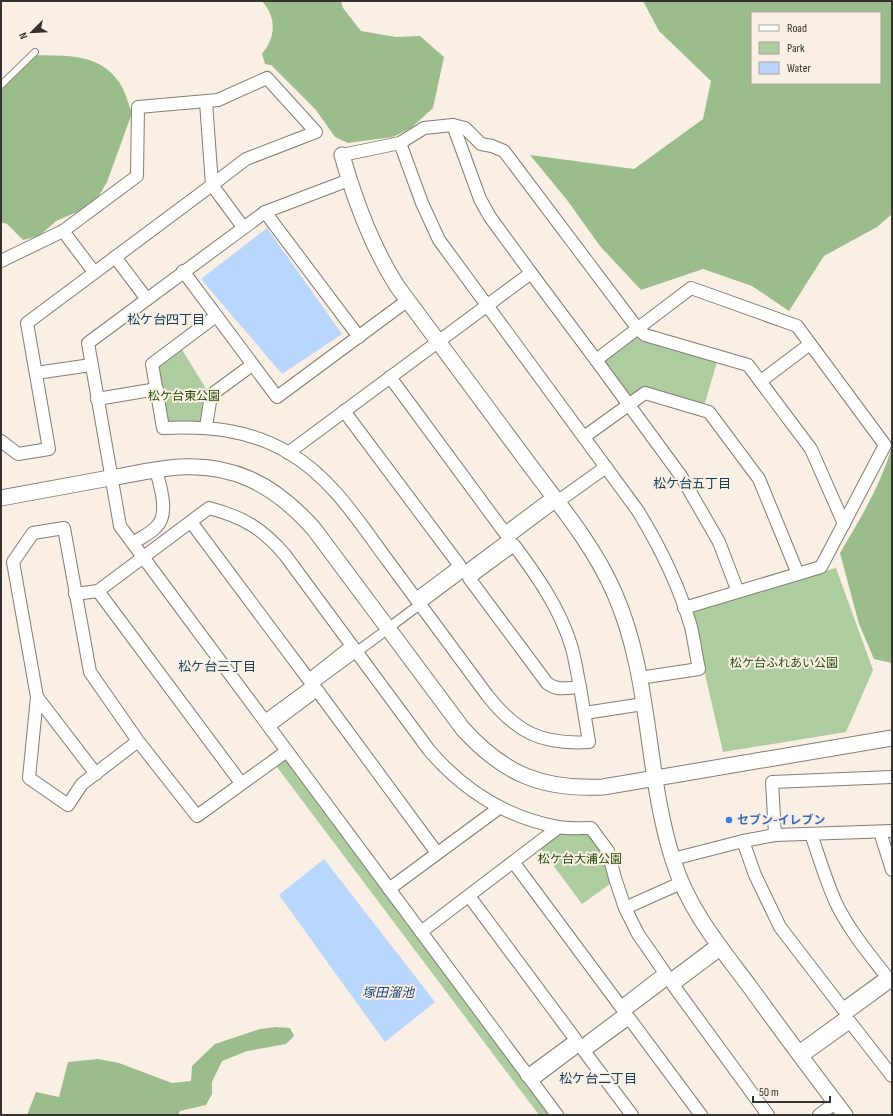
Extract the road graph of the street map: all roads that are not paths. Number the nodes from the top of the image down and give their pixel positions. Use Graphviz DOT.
graph roads {
  1 [pos="35,52"];
  2 [pos="1,85"];
  3 [pos="206,102"];
  4 [pos="454,125"];
  5 [pos="400,143"];
  6 [pos="342,155"];
  7 [pos="350,180"];
  8 [pos="212,185"];
  9 [pos="265,212"];
  10 [pos="243,227"];
  11 [pos="63,231"];
  12 [pos="116,257"];
  13 [pos="1,261"];
  14 [pos="183,271"];
  15 [pos="94,272"];
  16 [pos="530,273"];
  17 [pos="146,298"];
  18 [pos="408,300"];
  19 [pos="486,306"];
  20 [pos="216,316"];
  21 [pos="638,329"];
  22 [pos="359,337"];
  23 [pos="438,342"];
  24 [pos="810,344"];
  25 [pos="596,360"];
  26 [pos="91,365"];
  27 [pos="252,365"];
  28 [pos="36,373"];
  29 [pos="390,377"];
  30 [pos="761,381"];
  31 [pos="156,389"];
  32 [pos="97,399"];
  33 [pos="628,404"];
  34 [pos="344,411"];
  35 [pos="206,427"];
  36 [pos="584,437"];
  37 [pos="1,442"];
  38 [pos="288,453"];
  39 [pos="606,467"];
  40 [pos="156,470"];
  41 [pos="111,478"];
  42 [pos="1,498"];
  43 [pos="555,499"];
  44 [pos="191,522"];
  45 [pos="844,524"];
  46 [pos="133,543"];
  47 [pos="143,557"];
  48 [pos="798,574"];
  49 [pos="98,591"];
  50 [pos="738,592"];
  51 [pos="75,594"];
  52 [pos="418,602"];
  53 [pos="684,608"];
  54 [pos="395,623"];
  55 [pos="380,634"];
  56 [pos="355,649"];
  57 [pos="639,678"];
  58 [pos="580,687"];
  59 [pos="36,697"];
  60 [pos="644,704"];
  61 [pos="585,713"];
  62 [pos="266,723"];
  63 [pos="892,738"];
  64 [pos="138,741"];
  65 [pos="287,751"];
  66 [pos="96,774"];
  67 [pos="892,777"];
  68 [pos="656,778"];
  69 [pos="242,783"];
  70 [pos="499,808"];
  71 [pos="559,827"];
  72 [pos="886,831"];
  73 [pos="811,834"];
  74 [pos="775,835"];
  75 [pos="743,841"];
  76 [pos="436,853"];
  77 [pos="673,860"];
  78 [pos="514,863"];
  79 [pos="892,870"];
  80 [pos="681,883"];
  81 [pos="389,889"];
  82 [pos="468,896"];
  83 [pos="625,908"];
  84 [pos="420,932"];
  85 [pos="719,946"];
  86 [pos="892,982"];
  87 [pos="799,1054"];
  88 [pos="892,1076"];
  89 [pos="530,1079"];
  90 [pos="836,1103"];
  91 [pos="557,1115"];
  92 [pos="632,1115"];
  93 [pos="701,1115"];
  94 [pos="768,1115"];
  95 [pos="819,1115"];
  96 [pos="845,1115"];
  1 -- 2 [label="lane"];
  3 -- 8 [label="street"];
  3 -- 8 [label="street"];
  3 -- 11 [label="street"];
  4 -- 5 [label="street"];
  4 -- 16 [label="street"];
  4 -- 21 [label="street"];
  5 -- 6 [label="street"];
  5 -- 19 [label="street"];
  6 -- 7 [label="street"];
  7 -- 9 [label="street"];
  7 -- 18 [label="street"];
  8 -- 10 [label="street"];
  8 -- 12 [label="street"];
  9 -- 10 [label="street"];
  9 -- 22 [label="street"];
  10 -- 14 [label="street"];
  11 -- 13 [label="street"];
  11 -- 15 [label="street"];
  12 -- 15 [label="street"];
  12 -- 17 [label="street"];
  14 -- 17 [label="street"];
  14 -- 20 [label="street"];
  15 -- 28 [label="street"];
  16 -- 19 [label="street"];
  16 -- 25 [label="street"];
  17 -- 26 [label="street"];
  18 -- 22 [label="street"];
  18 -- 23 [label="street"];
  19 -- 23 [label="street"];
  19 -- 36 [label="street"];
  20 -- 27 [label="street"];
  20 -- 31 [label="street"];
  21 -- 24 [label="street"];
  21 -- 25 [label="street"];
  21 -- 30 [label="street"];
  22 -- 27 [label="street"];
  23 -- 29 [label="street"];
  23 -- 43 [label="street"];
  24 -- 30 [label="street"];
  24 -- 45 [label="street"];
  25 -- 33 [label="street"];
  26 -- 28 [label="street"];
  26 -- 32 [label="street"];
  27 -- 35 [label="street"];
  28 -- 37 [label="street"];
  29 -- 34 [label="street"];
  29 -- 43 [label="street"];
  30 -- 45 [label="street"];
  31 -- 32 [label="street"];
  31 -- 35 [label="street"];
  32 -- 41 [label="street"];
  33 -- 36 [label="street"];
  33 -- 48 [label="street"];
  33 -- 50 [label="street"];
  34 -- 38 [label="street"];
  34 -- 52 [label="street"];
  35 -- 38 [label="street"];
  36 -- 39 [label="street"];
  38 -- 52 [label="street"];
  39 -- 43 [label="street"];
  39 -- 53 [label="street"];
  40 -- 41 [label="street"];
  40 -- 46 [label="street"];
  40 -- 68 [label="street"];
  41 -- 42 [label="street"];
  41 -- 46 [label="street"];
  43 -- 52 [label="street"];
  43 -- 57 [label="street"];
  44 -- 47 [label="street"];
  44 -- 56 [label="street"];
  44 -- 56 [label="street"];
  45 -- 48 [label="street"];
  46 -- 47 [label="street"];
  47 -- 49 [label="street"];
  47 -- 62 [label="street"];
  48 -- 50 [label="street"];
  49 -- 51 [label="street"];
  49 -- 69 [label="street"];
  50 -- 53 [label="street"];
  51 -- 59 [label="street"];
  51 -- 64 [label="street"];
  52 -- 54 [label="street"];
  52 -- 61 [label="street"];
  53 -- 57 [label="street"];
  55 -- 56 [label="street"];
  56 -- 62 [label="street"];
  56 -- 70 [label="street"];
  57 -- 60 [label="street"];
  58 -- 58 [label="street"];
  58 -- 61 [label="street"];
  59 -- 66 [label="street"];
  59 -- 66 [label="street"];
  60 -- 61 [label="street"];
  60 -- 68 [label="street"];
  62 -- 65 [label="street"];
  62 -- 76 [label="street"];
  63 -- 68 [label="street"];
  64 -- 66 [label="street"];
  64 -- 69 [label="street"];
  65 -- 69 [label="street"];
  65 -- 81 [label="street"];
  67 -- 74 [label="street"];
  68 -- 77 [label="street"];
  70 -- 71 [label="street"];
  70 -- 76 [label="street"];
  71 -- 78 [label="street"];
  71 -- 83 [label="street"];
  72 -- 73 [label="street"];
  72 -- 79 [label="street"];
  73 -- 74 [label="street"];
  73 -- 75 [label="street"];
  74 -- 75 [label="street"];
  75 -- 77 [label="street"];
  76 -- 81 [label="street"];
  77 -- 80 [label="street"];
  78 -- 82 [label="street"];
  78 -- 83 [label="street"];
  80 -- 83 [label="street"];
  80 -- 85 [label="street"];
  81 -- 84 [label="street"];
  82 -- 84 [label="street"];
  82 -- 89 [label="street"];
  84 -- 89 [label="street"];
  85 -- 87 [label="street"];
  85 -- 89 [label="street"];
  85 -- 94 [label="street"];
  86 -- 87 [label="street"];
  87 -- 88 [label="street"];
  87 -- 90 [label="street"];
  89 -- 91 [label="street"];
  90 -- 95 [label="street"];
  90 -- 96 [label="street"];
  92 -- 93 [label="street"];
}
